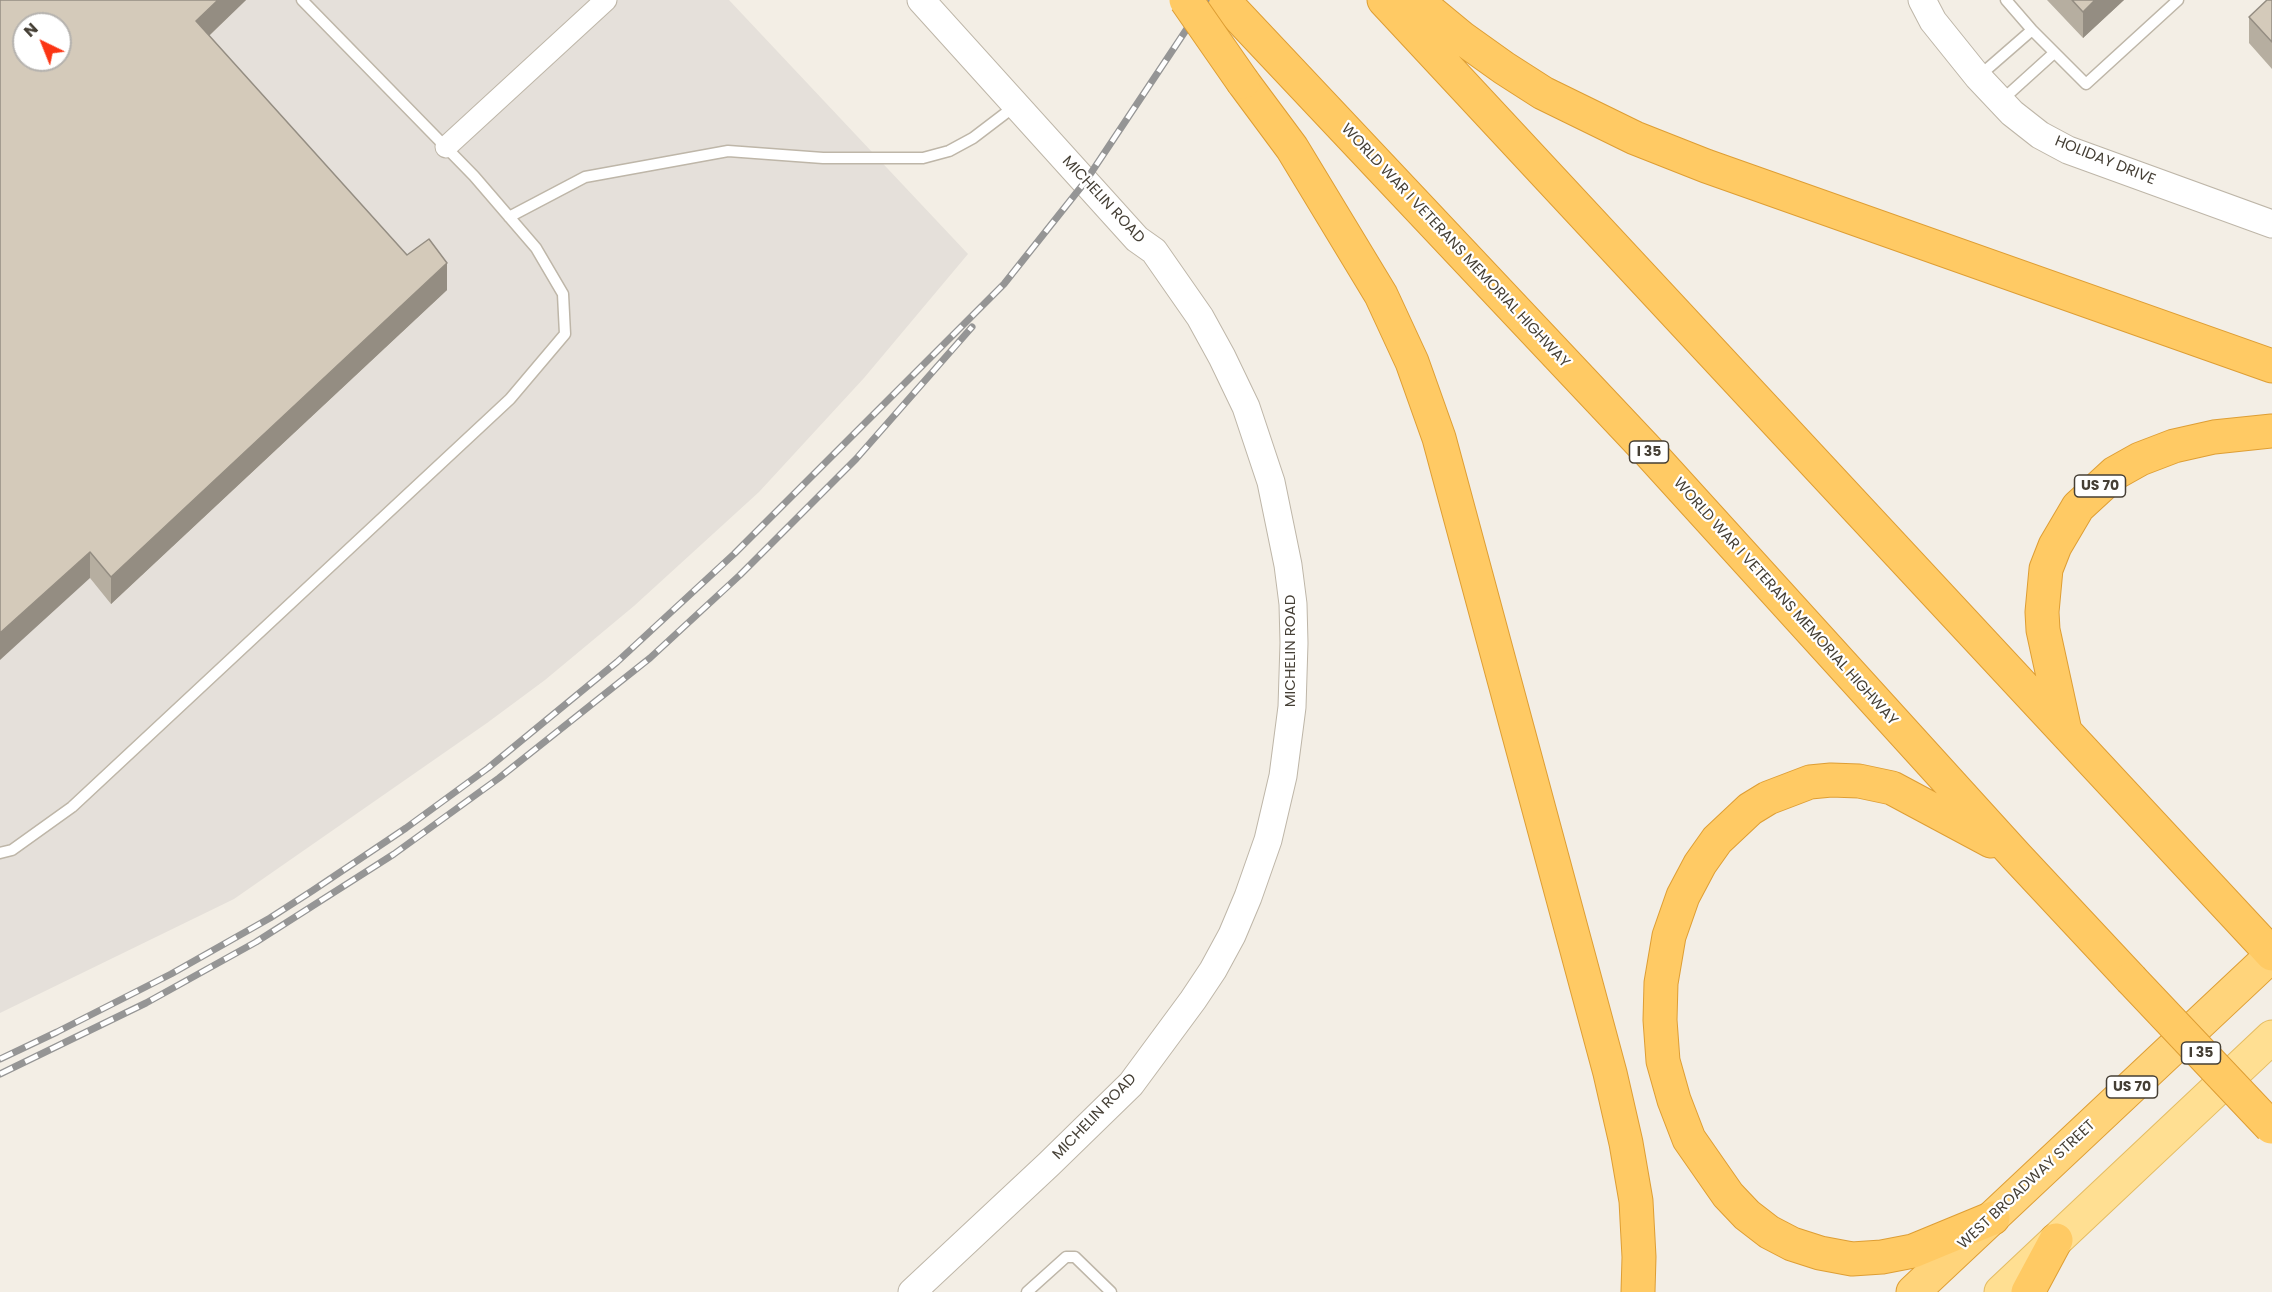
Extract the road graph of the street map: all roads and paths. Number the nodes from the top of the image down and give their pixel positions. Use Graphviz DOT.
graph roads {
  1 [pos="302,0"];
  2 [pos="606,0"];
  3 [pos="921,0"];
  4 [pos="1186,0"];
  5 [pos="1223,0"];
  6 [pos="1384,0"];
  7 [pos="1416,0"];
  8 [pos="1922,0"];
  9 [pos="2006,0"];
  10 [pos="2178,0"];
  11 [pos="2032,30"];
  12 [pos="2054,52"];
  13 [pos="1978,77"];
  14 [pos="2001,101"];
  15 [pos="1016,105"];
  16 [pos="446,147"];
  17 [pos="509,217"];
  18 [pos="2272,224"];
  19 [pos="2272,366"];
  20 [pos="2272,431"];
  21 [pos="2066,733"];
  22 [pos="0,853"];
  23 [pos="2016,856"];
  24 [pos="2272,955"];
  25 [pos="2272,1037"];
  26 [pos="2272,1127"];
  27 [pos="1993,1218"];
  28 [pos="2056,1240"];
  29 [pos="912,1292"];
  30 [pos="1028,1292"];
  31 [pos="1111,1292"];
  32 [pos="1638,1292"];
  33 [pos="1913,1292"];
  34 [pos="2001,1292"];
  35 [pos="2028,1292"];
  1 -- 16 [label="lane"];
  2 -- 16 [label="street"];
  3 -- 15 [label="street, MICHELIN ROAD"];
  4 -- 32 [label="highway, bridge"];
  5 -- 23 [label="highway, WORLD WAR I VETERANS MEMORIAL HIGHWAY / I 35"];
  6 -- 21 [label="highway"];
  7 -- 19 [label="highway"];
  8 -- 13 [label="street, HOLIDAY DRIVE"];
  9 -- 11 [label="lane"];
  10 -- 12 [label="lane"];
  11 -- 12 [label="lane"];
  11 -- 13 [label="lane"];
  12 -- 14 [label="lane"];
  13 -- 14 [label="street, HOLIDAY DRIVE"];
  14 -- 18 [label="street, HOLIDAY DRIVE"];
  15 -- 17 [label="lane"];
  15 -- 29 [label="street, MICHELIN ROAD"];
  16 -- 17 [label="lane"];
  17 -- 22 [label="lane"];
  20 -- 21 [label="highway, US 70"];
  21 -- 24 [label="highway"];
  23 -- 26 [label="highway, WORLD WAR I VETERANS MEMORIAL HIGHWAY / I 35, bridge"];
  23 -- 27 [label="highway"];
  24 -- 27 [label="highway, WEST BROADWAY STREET / US 70"];
  25 -- 28 [label="main road"];
  27 -- 33 [label="highway, WEST BROADWAY STREET / US 70"];
  28 -- 34 [label="main road"];
  28 -- 35 [label="highway"];
  30 -- 31 [label="lane"];
}
